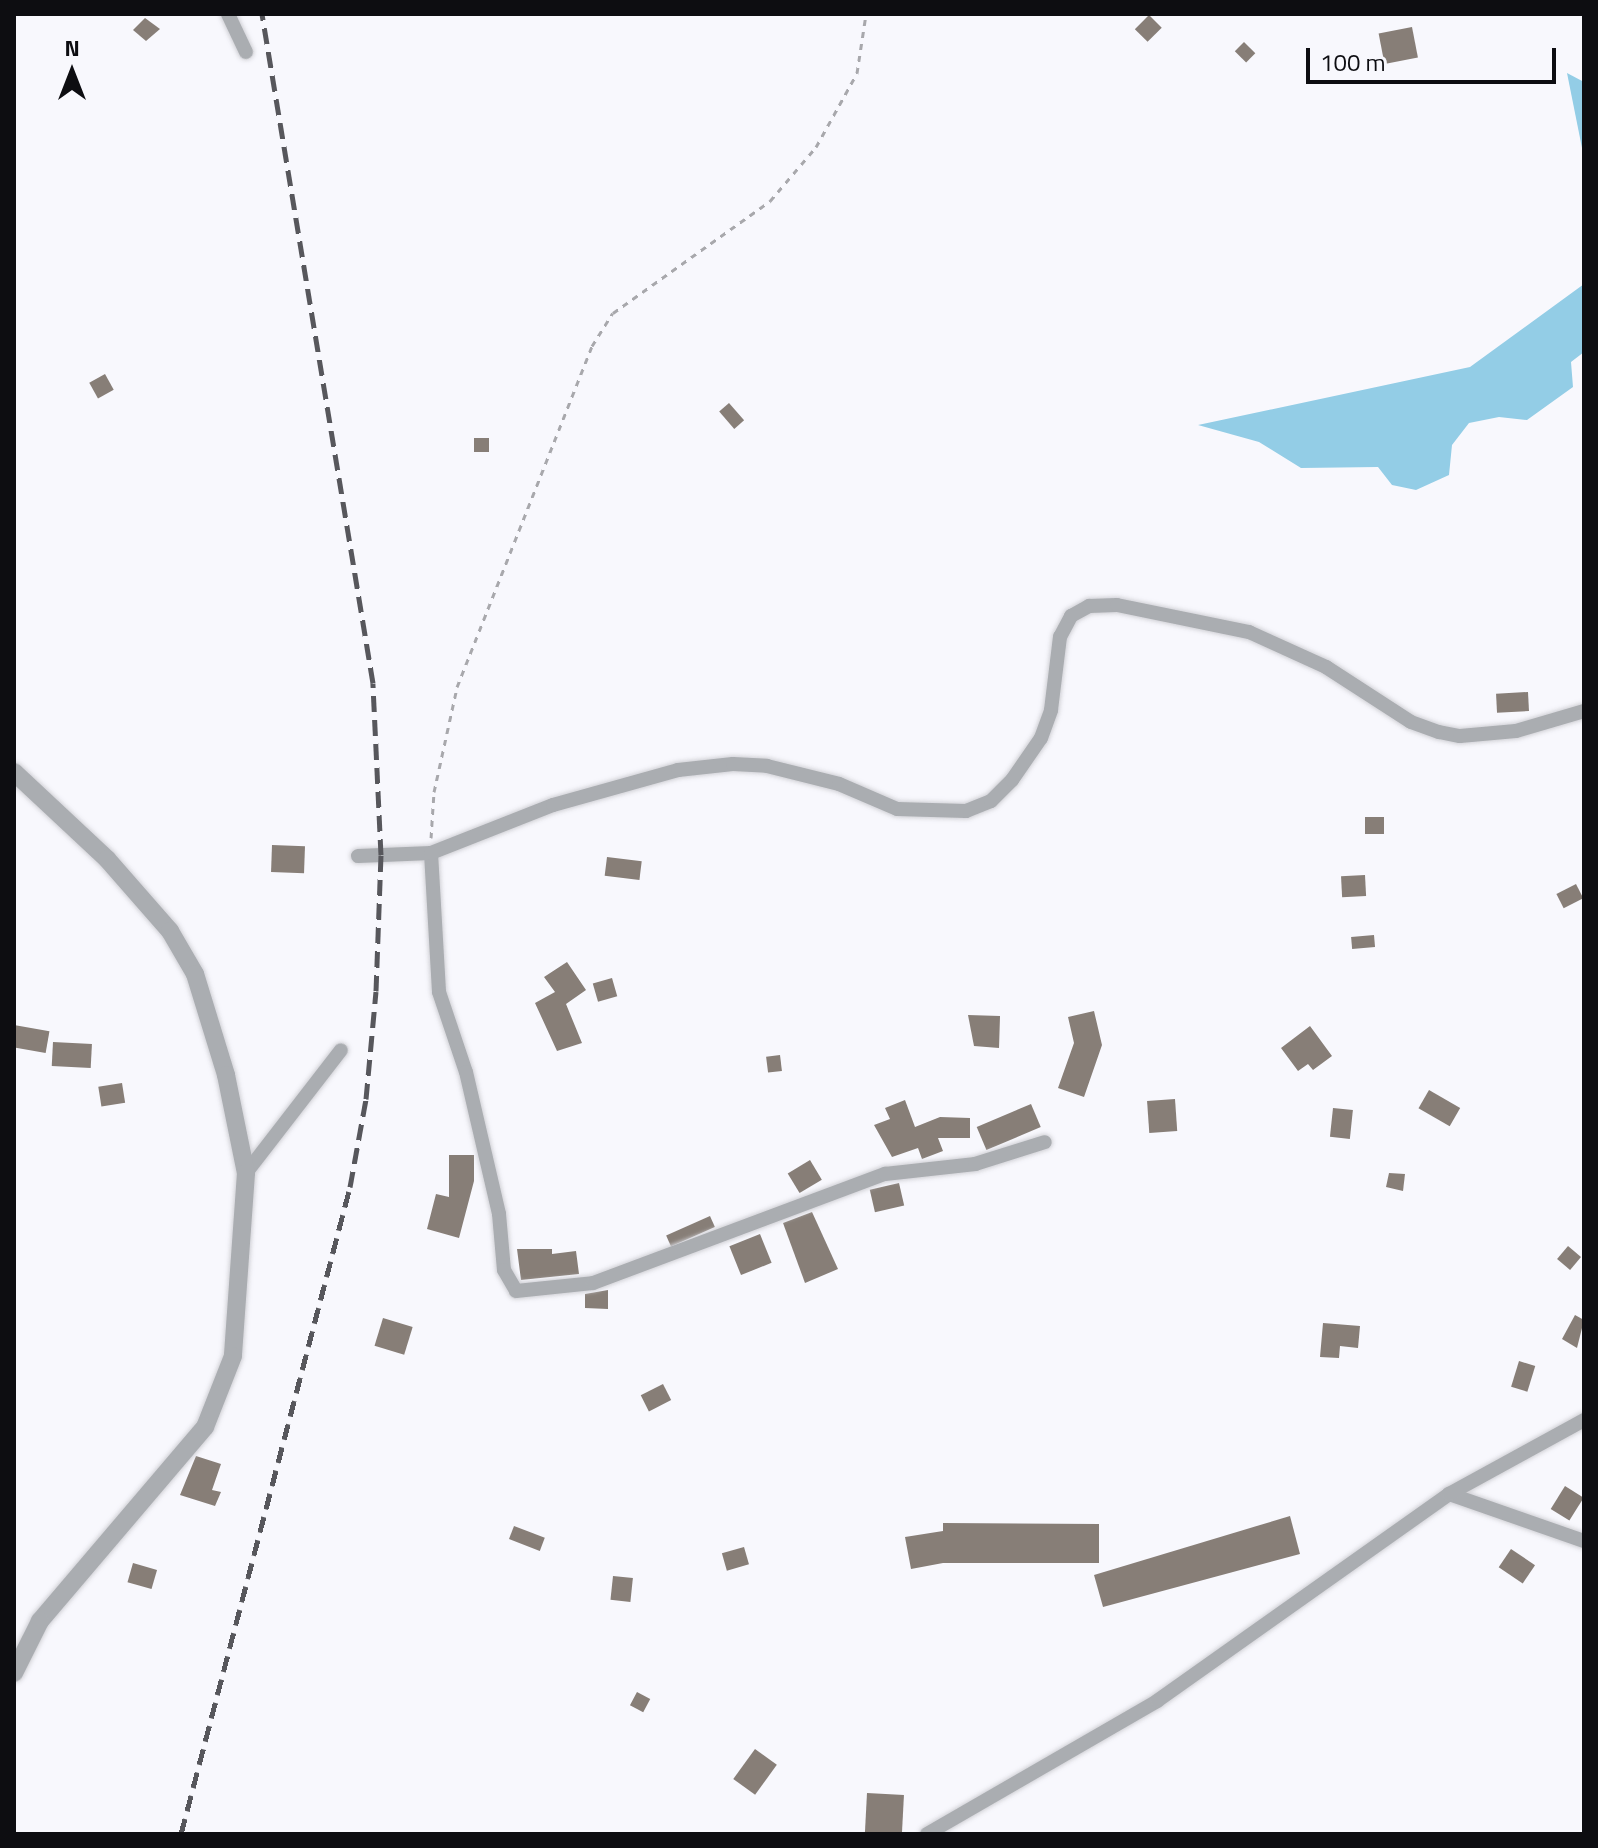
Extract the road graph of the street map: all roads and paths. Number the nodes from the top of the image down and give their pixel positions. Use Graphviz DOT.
graph roads {
  1 [pos="228,14"];
  2 [pos="866,14"];
  3 [pos="246,52"];
  4 [pos="1584,711"];
  5 [pos="14,772"];
  6 [pos="431,853"];
  7 [pos="358,856"];
  8 [pos="341,1050"];
  9 [pos="1045,1142"];
  10 [pos="246,1173"];
  11 [pos="1584,1420"];
  12 [pos="1449,1494"];
  13 [pos="1584,1541"];
  14 [pos="14,1673"];
  15 [pos="927,1834"];
  1 -- 3 [label="street"];
  2 -- 6 [label="path"];
  4 -- 6 [label="street"];
  5 -- 10 [label="street"];
  6 -- 7 [label="street"];
  6 -- 9 [label="street"];
  8 -- 10 [label="street"];
  10 -- 14 [label="street"];
  11 -- 12 [label="street"];
  12 -- 13 [label="street"];
  12 -- 15 [label="street"];
}
